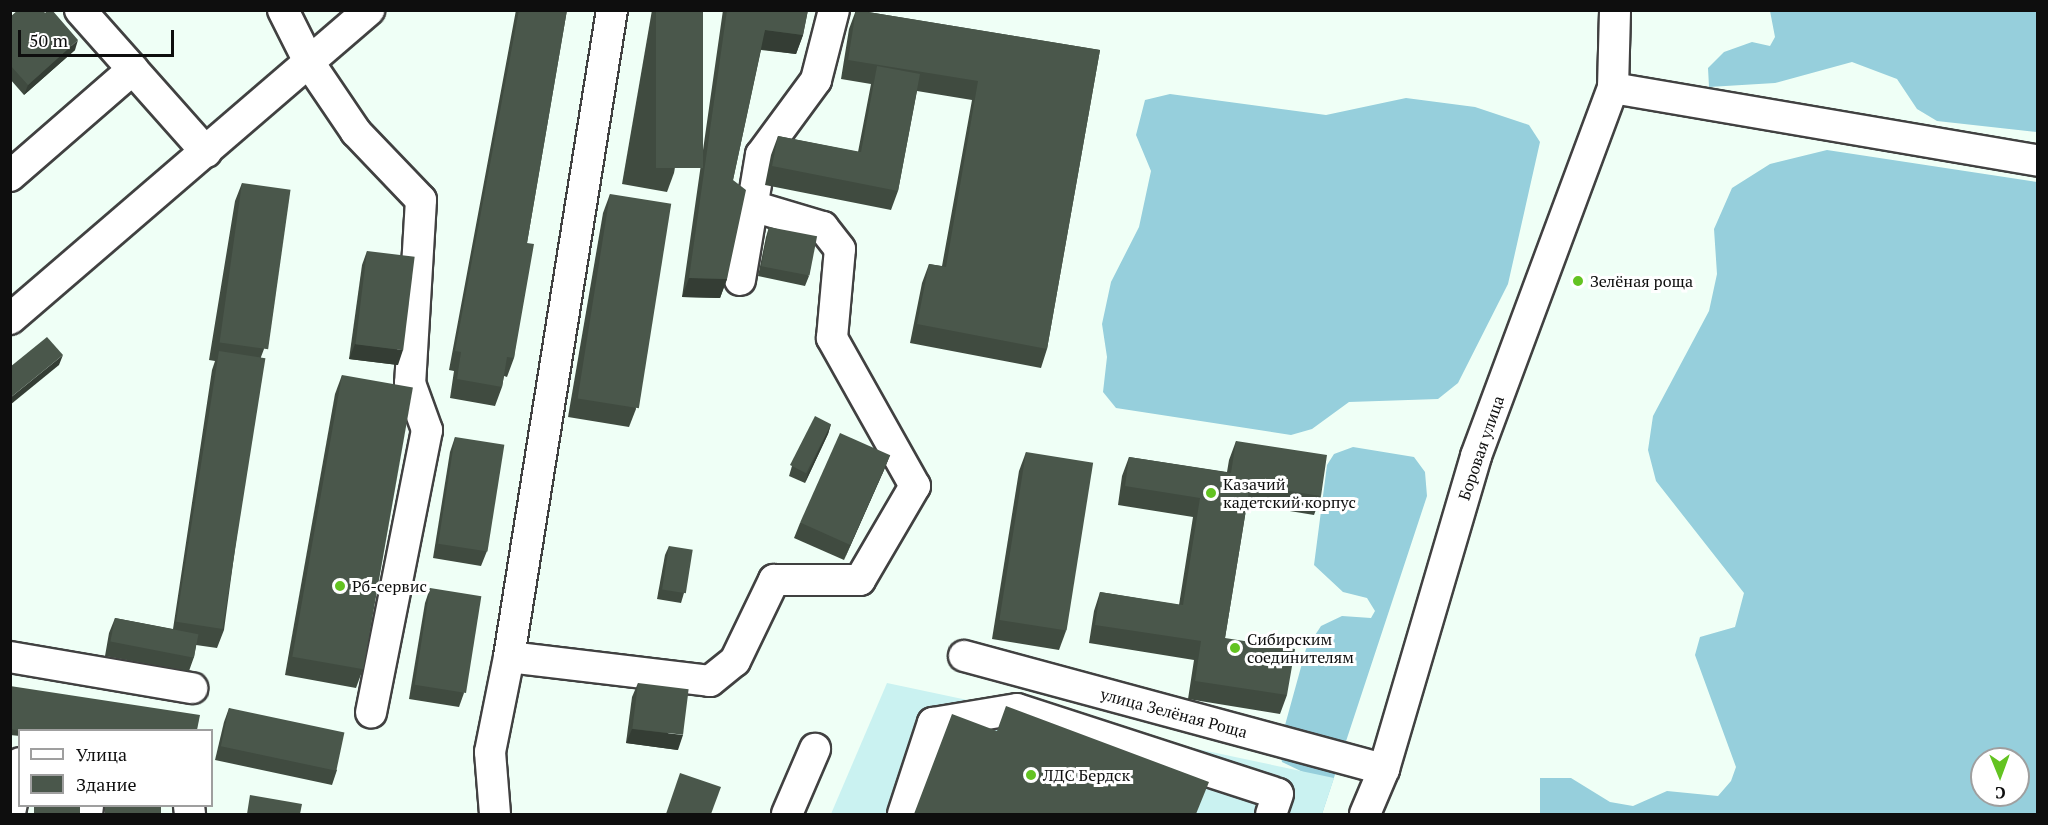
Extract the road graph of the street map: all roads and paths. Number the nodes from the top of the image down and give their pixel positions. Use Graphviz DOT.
graph roads {
  1 [pos="80,10"];
  2 [pos="284,10"];
  3 [pos="369,10"];
  4 [pos="612,10"];
  5 [pos="834,10"];
  6 [pos="1615,10"];
  7 [pos="310,64"];
  8 [pos="133,69"];
  9 [pos="1613,88"];
  10 [pos="206,152"];
  11 [pos="2037,160"];
  12 [pos="10,176"];
  13 [pos="749,205"];
  14 [pos="740,280"];
  15 [pos="10,320"];
  16 [pos="964,656"];
  17 [pos="10,657"];
  18 [pos="509,657"];
  19 [pos="192,688"];
  20 [pos="371,713"];
  21 [pos="815,748"];
  22 [pos="1384,769"];
  23 [pos="18,772"];
  24 [pos="10,813"];
  25 [pos="495,814"];
  26 [pos="787,814"];
  27 [pos="903,814"];
  28 [pos="1271,814"];
  29 [pos="1365,814"];
  1 -- 8 [label="street"];
  2 -- 7 [label="street"];
  3 -- 7 [label="street"];
  4 -- 18 [label="street"];
  5 -- 13 [label="street"];
  6 -- 9 [label="street, Боровая улица"];
  7 -- 10 [label="street"];
  7 -- 20 [label="street"];
  8 -- 10 [label="street"];
  8 -- 12 [label="street"];
  9 -- 11 [label="street"];
  9 -- 22 [label="street, Боровая улица"];
  10 -- 15 [label="street"];
  13 -- 14 [label="street"];
  13 -- 18 [label="street"];
  16 -- 22 [label="street, улица Зелёная Роща"];
  17 -- 19 [label="street"];
  18 -- 25 [label="street"];
  21 -- 26 [label="street"];
  22 -- 29 [label="street, Боровая улица"];
  23 -- 24 [label="street"];
  27 -- 28 [label="street"];
}
